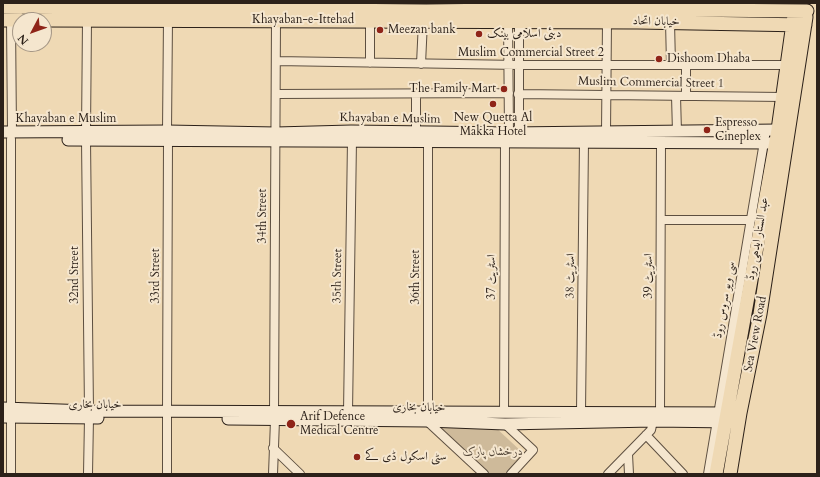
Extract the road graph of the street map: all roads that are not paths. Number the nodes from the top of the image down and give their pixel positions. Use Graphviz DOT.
graph roads {
  1 [pos="19,5"];
  2 [pos="100,5"];
  3 [pos="176,5"];
  4 [pos="286,6"];
  5 [pos="357,6"];
  6 [pos="486,6"];
  7 [pos="585,6"];
  8 [pos="3,7"];
  9 [pos="534,7"];
  10 [pos="689,7"];
  11 [pos="742,7"];
  12 [pos="802,7"];
  13 [pos="427,10"];
  14 [pos="639,12"];
  15 [pos="514,16"];
  16 [pos="168,19"];
  17 [pos="11,20"];
  18 [pos="52,20"];
  19 [pos="87,20"];
  20 [pos="276,20"];
  21 [pos="370,21"];
  22 [pos="607,22"];
  23 [pos="670,22"];
  24 [pos="799,24"];
  25 [pos="276,61"];
  26 [pos="370,63"];
  27 [pos="421,64"];
  28 [pos="671,64"];
  29 [pos="686,64"];
  30 [pos="509,65"];
  31 [pos="607,65"];
  32 [pos="786,65"];
  33 [pos="519,66"];
  34 [pos="509,93"];
  35 [pos="276,94"];
  36 [pos="416,94"];
  37 [pos="518,94"];
  38 [pos="607,95"];
  39 [pos="676,96"];
  40 [pos="686,96"];
  41 [pos="782,97"];
  42 [pos="606,132"];
  43 [pos="677,132"];
  44 [pos="416,133"];
  45 [pos="7,135"];
  46 [pos="86,136"];
  47 [pos="168,136"];
  48 [pos="382,136"];
  49 [pos="511,136"];
  50 [pos="771,136"];
  51 [pos="276,137"];
  52 [pos="472,137"];
  53 [pos="562,137"];
  54 [pos="352,140"];
  55 [pos="428,141"];
  56 [pos="584,141"];
  57 [pos="661,141"];
  58 [pos="661,220"];
  59 [pos="751,220"];
  60 [pos="7,412"];
  61 [pos="348,412"];
  62 [pos="504,412"];
  63 [pos="581,412"];
  64 [pos="660,412"];
  65 [pos="88,414"];
  66 [pos="167,414"];
  67 [pos="275,416"];
  68 [pos="309,416"];
  69 [pos="428,417"];
  70 [pos="722,417"];
  71 [pos="468,418"];
  72 [pos="739,418"];
  73 [pos="653,421"];
  74 [pos="505,424"];
  75 [pos="646,435"];
  76 [pos="273,448"];
  77 [pos="628,454"];
  78 [pos="11,474"];
  79 [pos="88,474"];
  80 [pos="166,474"];
  81 [pos="273,474"];
  82 [pos="300,474"];
  83 [pos="484,474"];
  84 [pos="511,474"];
  85 [pos="608,474"];
  86 [pos="629,474"];
  87 [pos="682,474"];
  88 [pos="708,474"];
  89 [pos="716,474"];
  90 [pos="730,474"];
  1 -- 2 [label="main road, خیابان اتحاد"];
  1 -- 8 [label="main road, خیابان اتحاد"];
  2 -- 3 [label="main road, خیابان اتحاد"];
  3 -- 4 [label="main road, خیابان اتحاد"];
  4 -- 5 [label="main road, خیابان اتحاد"];
  5 -- 13 [label="main road, خیابان اتحاد"];
  6 -- 13 [label="main road, خیابان اتحاد"];
  6 -- 15 [label="main road, خیابان اتحاد"];
  7 -- 9 [label="main road, خیابان اتحاد"];
  7 -- 14 [label="main road, خیابان اتحاد"];
  9 -- 15 [label="main road, خیابان اتحاد"];
  10 -- 11 [label="main road, خیابان اتحاد"];
  10 -- 14 [label="main road, خیابان اتحاد"];
  11 -- 12 [label="main road, خیابان اتحاد"];
  12 -- 24 [label="main road, عبد الستار ایدھی روڈ"];
  13 -- 15 [label="main road, Khayaban-e-Ittehad"];
  13 -- 21 [label="main road, Khayaban-e-Ittehad"];
  13 -- 27 [label="street"];
  14 -- 22 [label="main road, خیابان اتحاد"];
  14 -- 23 [label="main road, خیابان اتحاد"];
  15 -- 22 [label="main road, خیابان اتحاد"];
  15 -- 30 [label="street, اسٹریٹ 37"];
  15 -- 33 [label="street, اسٹریٹ 37"];
  16 -- 19 [label="main road, Khayaban-e-Ittehad"];
  16 -- 20 [label="main road, Khayaban-e-Ittehad"];
  16 -- 47 [label="street, 33rd Street"];
  17 -- 45 [label="street"];
  18 -- 19 [label="main road, Khayaban-e-Ittehad"];
  19 -- 46 [label="street, 32nd Street"];
  20 -- 21 [label="main road, Khayaban-e-Ittehad"];
  20 -- 25 [label="street, 34th Street"];
  21 -- 26 [label="street"];
  22 -- 31 [label="street"];
  23 -- 24 [label="main road, خیابان اتحاد"];
  23 -- 28 [label="street"];
  24 -- 32 [label="main road, عبد الستار ایدھی روڈ"];
  24 -- 72 [label="main road, Sea View Road"];
  25 -- 26 [label="street, Muslim Commercial Street 2"];
  25 -- 35 [label="street, 34th Street"];
  26 -- 27 [label="street, Muslim Commercial Street 2"];
  27 -- 30 [label="street, Muslim Commercial Street 2"];
  28 -- 29 [label="street, Muslim Commercial Street 2"];
  28 -- 31 [label="street, Muslim Commercial Street 2"];
  29 -- 32 [label="street, Muslim Commercial Street 2"];
  29 -- 40 [label="street"];
  30 -- 33 [label="street, Muslim Commercial Street 2"];
  30 -- 34 [label="street, اسٹریٹ 37"];
  31 -- 33 [label="street, Muslim Commercial Street 2"];
  31 -- 38 [label="street"];
  32 -- 41 [label="main road, عبد الستار ایدھی روڈ"];
  33 -- 37 [label="street, اسٹریٹ 37"];
  34 -- 36 [label="street"];
  34 -- 49 [label="street, اسٹریٹ 37"];
  35 -- 36 [label="street"];
  35 -- 51 [label="street, 34th Street"];
  36 -- 44 [label="street"];
  37 -- 38 [label="street, Muslim Commercial Street 1"];
  37 -- 49 [label="street, اسٹریٹ 37"];
  38 -- 39 [label="street, Muslim Commercial Street 1"];
  38 -- 42 [label="street"];
  39 -- 40 [label="street, Muslim Commercial Street 1"];
  39 -- 43 [label="street"];
  40 -- 41 [label="street, Muslim Commercial Street 1"];
  41 -- 50 [label="main road, عبد الستار ایدھی روڈ"];
  42 -- 43 [label="street, Khayaban e Muslim"];
  42 -- 53 [label="street, Khayaban e Muslim"];
  43 -- 50 [label="street, Khayaban e Muslim"];
  44 -- 48 [label="street, Khayaban e Muslim"];
  44 -- 52 [label="street, Khayaban e Muslim"];
  45 -- 46 [label="street, Khayaban e Muslim"];
  45 -- 60 [label="street"];
  46 -- 47 [label="street, Khayaban e Muslim"];
  46 -- 65 [label="street, 32nd Street"];
  47 -- 51 [label="street, Khayaban e Muslim"];
  47 -- 66 [label="street, 33rd Street"];
  48 -- 51 [label="street, Khayaban e Muslim"];
  48 -- 54 [label="street, Khayaban e Muslim"];
  48 -- 55 [label="street, Khayaban e Muslim"];
  49 -- 52 [label="street, Khayaban e Muslim"];
  49 -- 53 [label="street, Khayaban e Muslim"];
  49 -- 53 [label="street, Khayaban e Muslim"];
  49 -- 62 [label="street, اسٹریٹ 37"];
  50 -- 57 [label="street, Khayaban e Muslim"];
  50 -- 59 [label="street, سی ویو سروس روڈ"];
  50 -- 70 [label="main road, عبد الستار ایدھی روڈ"];
  51 -- 54 [label="street, Khayaban e Muslim"];
  51 -- 67 [label="street, 34th Street"];
  52 -- 55 [label="street, Khayaban e Muslim"];
  53 -- 56 [label="street, Khayaban e Muslim"];
  54 -- 61 [label="street, 35th Street"];
  55 -- 69 [label="street, 36th Street"];
  56 -- 57 [label="street, Khayaban e Muslim"];
  56 -- 63 [label="street, اسٹریٹ 38"];
  57 -- 58 [label="street, اسٹریٹ 39"];
  58 -- 59 [label="street"];
  58 -- 64 [label="street, اسٹریٹ 39"];
  59 -- 70 [label="street, سی ویو سروس روڈ"];
  60 -- 65 [label="street, خیابان بخاری"];
  60 -- 78 [label="street"];
  61 -- 68 [label="street, خیابان بخاری"];
  61 -- 69 [label="street, خیابان بخاری"];
  62 -- 63 [label="street, خیابان بخاری"];
  62 -- 71 [label="street, خیابان بخاری"];
  63 -- 64 [label="street, خیابان بخاری"];
  64 -- 70 [label="street, خیابان بخاری"];
  65 -- 66 [label="street, خیابان بخاری"];
  65 -- 79 [label="street, 32nd Street"];
  66 -- 67 [label="street, خیابان بخاری"];
  66 -- 80 [label="street, 33rd Street"];
  67 -- 68 [label="street, خیابان بخاری"];
  67 -- 76 [label="street, 34th Street"];
  68 -- 69 [label="street, خیابان بخاری"];
  69 -- 71 [label="street, خیابان بخاری"];
  69 -- 83 [label="street"];
  70 -- 72 [label="street, خیابان بخاری"];
  70 -- 73 [label="street, خیابان بخاری"];
  70 -- 88 [label="street, سی ویو سروس روڈ"];
  70 -- 89 [label="main road, عبد الستار ایدھی روڈ"];
  71 -- 74 [label="street, خیابان بخاری"];
  72 -- 90 [label="main road, Sea View Road"];
  73 -- 74 [label="street, خیابان بخاری"];
  73 -- 75 [label="street"];
  74 -- 84 [label="street"];
  75 -- 77 [label="street"];
  75 -- 87 [label="street"];
  76 -- 81 [label="street, 34th Street"];
  76 -- 82 [label="street"];
  77 -- 85 [label="street"];
  77 -- 86 [label="street"];
}
